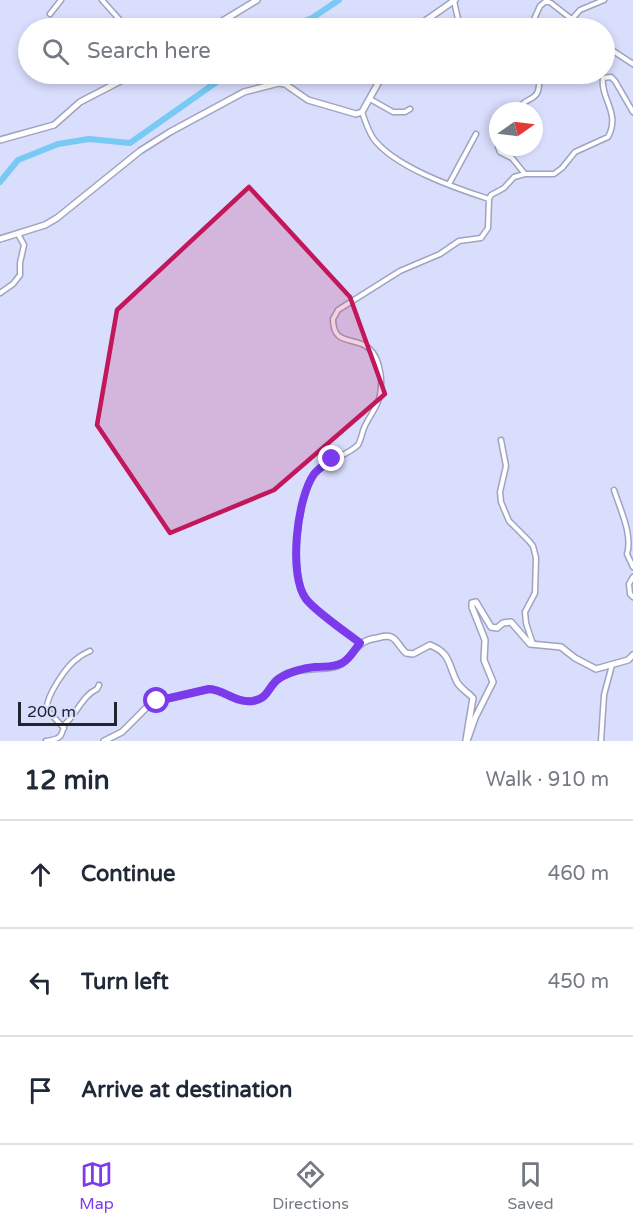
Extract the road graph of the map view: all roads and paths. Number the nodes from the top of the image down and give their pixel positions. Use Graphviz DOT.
graph roads {
  1 [pos="61,0"];
  2 [pos="102,0"];
  3 [pos="257,0"];
  4 [pos="455,0"];
  5 [pos="604,0"];
  6 [pos="50,14"];
  7 [pos="118,18"];
  8 [pos="227,18"];
  9 [pos="429,18"];
  10 [pos="458,18"];
  11 [pos="535,18"];
  12 [pos="571,18"];
  13 [pos="573,18"];
  14 [pos="615,52"];
  15 [pos="633,64"];
  16 [pos="615,81"];
  17 [pos="115,84"];
  18 [pos="275,84"];
  19 [pos="285,84"];
  20 [pos="378,84"];
  21 [pos="539,84"];
  22 [pos="603,84"];
  23 [pos="370,99"];
  24 [pos="526,102"];
  25 [pos="410,109"];
  26 [pos="362,112"];
  27 [pos="633,112"];
  28 [pos="476,134"];
  29 [pos="0,140"];
  30 [pos="508,156"];
  31 [pos="525,174"];
  32 [pos="448,184"];
  33 [pos="489,199"];
  34 [pos="18,233"];
  35 [pos="0,239"];
  36 [pos="0,293"];
  37 [pos="501,440"];
  38 [pos="614,490"];
  39 [pos="633,567"];
  40 [pos="633,577"];
  41 [pos="633,597"];
  42 [pos="360,643"];
  43 [pos="533,645"];
  44 [pos="90,651"];
  45 [pos="633,655"];
  46 [pos="612,664"];
  47 [pos="99,685"];
  48 [pos="64,728"];
  49 [pos="46,741"];
  50 [pos="104,741"];
  51 [pos="467,741"];
  52 [pos="601,741"];
  1 -- 6 [label="street"];
  2 -- 7 [label="street"];
  3 -- 8 [label="street"];
  4 -- 9 [label="street"];
  4 -- 10 [label="street"];
  5 -- 13 [label="street"];
  11 -- 12 [label="street"];
  14 -- 15 [label="street"];
  16 -- 27 [label="street"];
  17 -- 29 [label="street"];
  18 -- 34 [label="street"];
  19 -- 26 [label="street"];
  20 -- 23 [label="street"];
  21 -- 24 [label="street"];
  22 -- 31 [label="street"];
  23 -- 25 [label="street"];
  23 -- 26 [label="street"];
  26 -- 32 [label="street"];
  28 -- 32 [label="street"];
  30 -- 31 [label="street"];
  31 -- 33 [label="street"];
  32 -- 33 [label="street"];
  33 -- 42 [label="street"];
  34 -- 35 [label="street"];
  34 -- 36 [label="street"];
  37 -- 43 [label="street"];
  38 -- 39 [label="street"];
  40 -- 41 [label="street"];
  42 -- 50 [label="street"];
  42 -- 51 [label="street"];
  43 -- 46 [label="street"];
  43 -- 51 [label="street"];
  44 -- 48 [label="street"];
  45 -- 46 [label="street"];
  46 -- 52 [label="street"];
  47 -- 48 [label="street"];
  48 -- 49 [label="street"];
}
